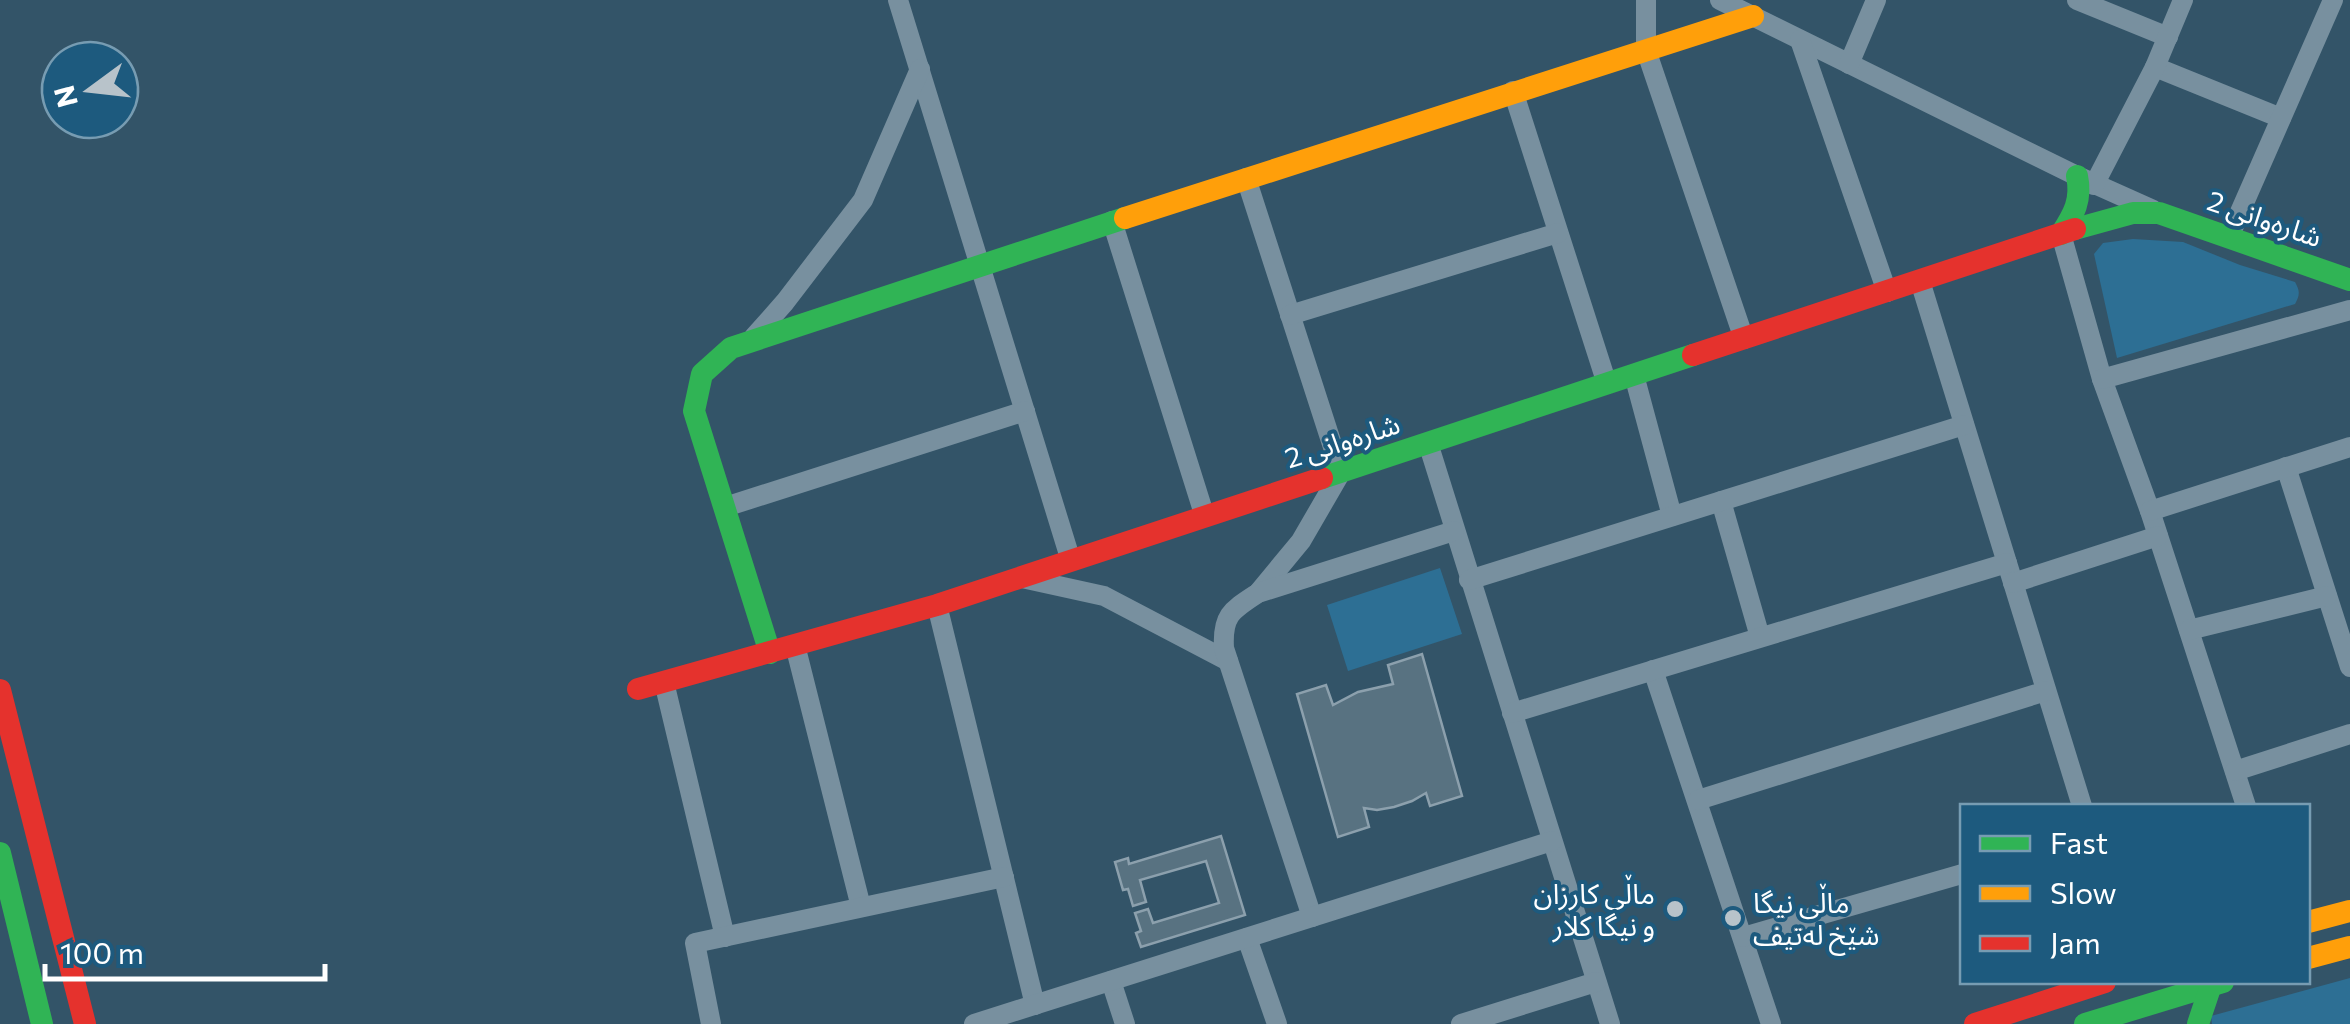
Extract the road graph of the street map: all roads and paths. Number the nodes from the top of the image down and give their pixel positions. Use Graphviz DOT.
graph roads {
  1 [pos="898,0"];
  2 [pos="1646,0"];
  3 [pos="1721,0"];
  4 [pos="1876,0"];
  5 [pos="2076,0"];
  6 [pos="2183,0"];
  7 [pos="2332,0"];
  8 [pos="1752,16"];
  9 [pos="2168,37"];
  10 [pos="1800,40"];
  11 [pos="1646,50"];
  12 [pos="1849,64"];
  13 [pos="2155,67"];
  14 [pos="920,69"];
  15 [pos="1513,92"];
  16 [pos="2282,118"];
  17 [pos="1246,178"];
  18 [pos="2085,181"];
  19 [pos="2159,213"];
  20 [pos="1112,222"];
  21 [pos="1558,233"];
  22 [pos="2061,234"];
  23 [pos="2229,237"];
  24 [pos="980,265"];
  25 [pos="2350,280"];
  26 [pos="1920,281"];
  27 [pos="1887,292"];
  28 [pos="2350,310"];
  29 [pos="1290,315"];
  30 [pos="1744,339"];
  31 [pos="750,341"];
  32 [pos="1634,375"];
  33 [pos="2102,379"];
  34 [pos="1607,384"];
  35 [pos="1025,412"];
  36 [pos="1964,425"];
  37 [pos="1428,444"];
  38 [pos="2350,447"];
  39 [pos="2286,467"];
  40 [pos="1341,472"];
  41 [pos="1721,501"];
  42 [pos="725,508"];
  43 [pos="2150,511"];
  44 [pos="1672,516"];
  45 [pos="1204,517"];
  46 [pos="1454,532"];
  47 [pos="2158,536"];
  48 [pos="1071,561"];
  49 [pos="2010,573"];
  50 [pos="1020,578"];
  51 [pos="1470,580"];
  52 [pos="1258,594"];
  53 [pos="2327,596"];
  54 [pos="937,605"];
  55 [pos="2190,630"];
  56 [pos="1760,637"];
  57 [pos="795,646"];
  58 [pos="770,652"];
  59 [pos="1228,661"];
  60 [pos="2350,667"];
  61 [pos="1653,670"];
  62 [pos="664,682"];
  63 [pos="638,689"];
  64 [pos="0,690"];
  65 [pos="2046,691"];
  66 [pos="1512,712"];
  67 [pos="2350,734"];
  68 [pos="2235,771"];
  69 [pos="1698,800"];
  70 [pos="2081,804"];
  71 [pos="2245,804"];
  72 [pos="1552,841"];
  73 [pos="0,854"];
  74 [pos="1960,875"];
  75 [pos="1004,877"];
  76 [pos="861,907"];
  77 [pos="2350,911"];
  78 [pos="1312,917"];
  79 [pos="2310,921"];
  80 [pos="725,937"];
  81 [pos="1247,938"];
  82 [pos="1743,938"];
  83 [pos="2350,947"];
  84 [pos="2310,957"];
  85 [pos="1111,980"];
  86 [pos="1596,982"];
  87 [pos="2100,984"];
  88 [pos="2214,984"];
  89 [pos="2216,984"];
  90 [pos="1035,1005"];
  91 [pos="2124,1011"];
  92 [pos="981,1023"];
  93 [pos="42,1024"];
  94 [pos="84,1024"];
  95 [pos="711,1024"];
  96 [pos="1125,1024"];
  97 [pos="1277,1024"];
  98 [pos="1461,1024"];
  99 [pos="1610,1024"];
  100 [pos="1771,1024"];
  101 [pos="1975,1024"];
  102 [pos="2085,1024"];
  103 [pos="2147,1024"];
  104 [pos="2198,1024"];
  1 -- 14 [label="street"];
  2 -- 11 [label="street"];
  3 -- 8 [label="street"];
  4 -- 12 [label="street"];
  5 -- 9 [label="street"];
  6 -- 9 [label="street"];
  7 -- 16 [label="street"];
  8 -- 10 [label="street"];
  8 -- 11 [label="main road"];
  9 -- 13 [label="street"];
  10 -- 12 [label="street"];
  10 -- 27 [label="street"];
  11 -- 15 [label="main road"];
  11 -- 30 [label="street"];
  12 -- 18 [label="street"];
  13 -- 16 [label="street"];
  13 -- 18 [label="street"];
  14 -- 24 [label="street"];
  14 -- 31 [label="street"];
  15 -- 17 [label="main road"];
  15 -- 21 [label="street"];
  16 -- 23 [label="street"];
  17 -- 20 [label="main road"];
  17 -- 29 [label="street"];
  18 -- 19 [label="street"];
  18 -- 22 [label="main road"];
  19 -- 22 [label="main road, شارەوانی 2"];
  19 -- 23 [label="main road, شارەوانی 2"];
  20 -- 24 [label="main road"];
  20 -- 45 [label="street"];
  21 -- 29 [label="street"];
  21 -- 34 [label="street"];
  22 -- 26 [label="main road, شارەوانی 2"];
  22 -- 33 [label="street"];
  23 -- 25 [label="main road, شارەوانی 2"];
  24 -- 31 [label="main road"];
  24 -- 35 [label="street"];
  26 -- 27 [label="main road, شارەوانی 2"];
  26 -- 36 [label="street"];
  27 -- 30 [label="main road, شارەوانی 2"];
  28 -- 33 [label="street"];
  29 -- 40 [label="street"];
  30 -- 32 [label="main road, شارەوانی 2"];
  31 -- 42 [label="main road"];
  32 -- 34 [label="main road, شارەوانی 2"];
  32 -- 44 [label="street"];
  33 -- 43 [label="street"];
  34 -- 37 [label="main road, شارەوانی 2"];
  35 -- 42 [label="street"];
  35 -- 48 [label="street"];
  36 -- 41 [label="street"];
  36 -- 49 [label="street"];
  37 -- 40 [label="main road, شارەوانی 2"];
  37 -- 46 [label="street"];
  38 -- 39 [label="street"];
  39 -- 43 [label="street"];
  39 -- 53 [label="street"];
  40 -- 45 [label="main road, شارەوانی 2"];
  40 -- 52 [label="street"];
  41 -- 44 [label="street"];
  41 -- 56 [label="street"];
  42 -- 58 [label="main road"];
  43 -- 47 [label="street"];
  44 -- 51 [label="street"];
  45 -- 48 [label="main road, شارەوانی 2"];
  46 -- 51 [label="street"];
  46 -- 52 [label="street"];
  47 -- 49 [label="street"];
  47 -- 55 [label="street"];
  48 -- 50 [label="main road, شارەوانی 2"];
  49 -- 56 [label="street"];
  49 -- 65 [label="street"];
  50 -- 54 [label="main road, شارەوانی 2"];
  50 -- 59 [label="street"];
  51 -- 66 [label="street"];
  52 -- 59 [label="street"];
  53 -- 55 [label="street"];
  53 -- 60 [label="street"];
  54 -- 57 [label="main road, شارەوانی 2"];
  54 -- 75 [label="street"];
  55 -- 68 [label="street"];
  56 -- 61 [label="street"];
  57 -- 58 [label="main road, شارەوانی 2"];
  57 -- 76 [label="street"];
  58 -- 62 [label="main road, شارەوانی 2"];
  59 -- 78 [label="street"];
  61 -- 66 [label="street"];
  61 -- 69 [label="street"];
  62 -- 63 [label="main road, شارەوانی 2"];
  62 -- 80 [label="street"];
  64 -- 94 [label="main road"];
  65 -- 69 [label="street"];
  65 -- 70 [label="street"];
  66 -- 72 [label="street"];
  67 -- 68 [label="street"];
  68 -- 71 [label="street"];
  69 -- 82 [label="street"];
  72 -- 78 [label="street"];
  72 -- 86 [label="street"];
  73 -- 93 [label="main road"];
  74 -- 82 [label="street"];
  75 -- 76 [label="street"];
  75 -- 90 [label="street"];
  76 -- 80 [label="street"];
  77 -- 79 [label="main road"];
  78 -- 81 [label="street"];
  80 -- 95 [label="street"];
  81 -- 85 [label="street"];
  81 -- 97 [label="street"];
  82 -- 100 [label="street"];
  83 -- 84 [label="main road"];
  85 -- 90 [label="street"];
  85 -- 96 [label="street"];
  86 -- 98 [label="street"];
  86 -- 99 [label="street"];
  87 -- 101 [label="main road"];
  88 -- 91 [label="main road"];
  89 -- 104 [label="main road"];
  90 -- 92 [label="street"];
  91 -- 102 [label="main road"];
  91 -- 103 [label="main road"];
}
